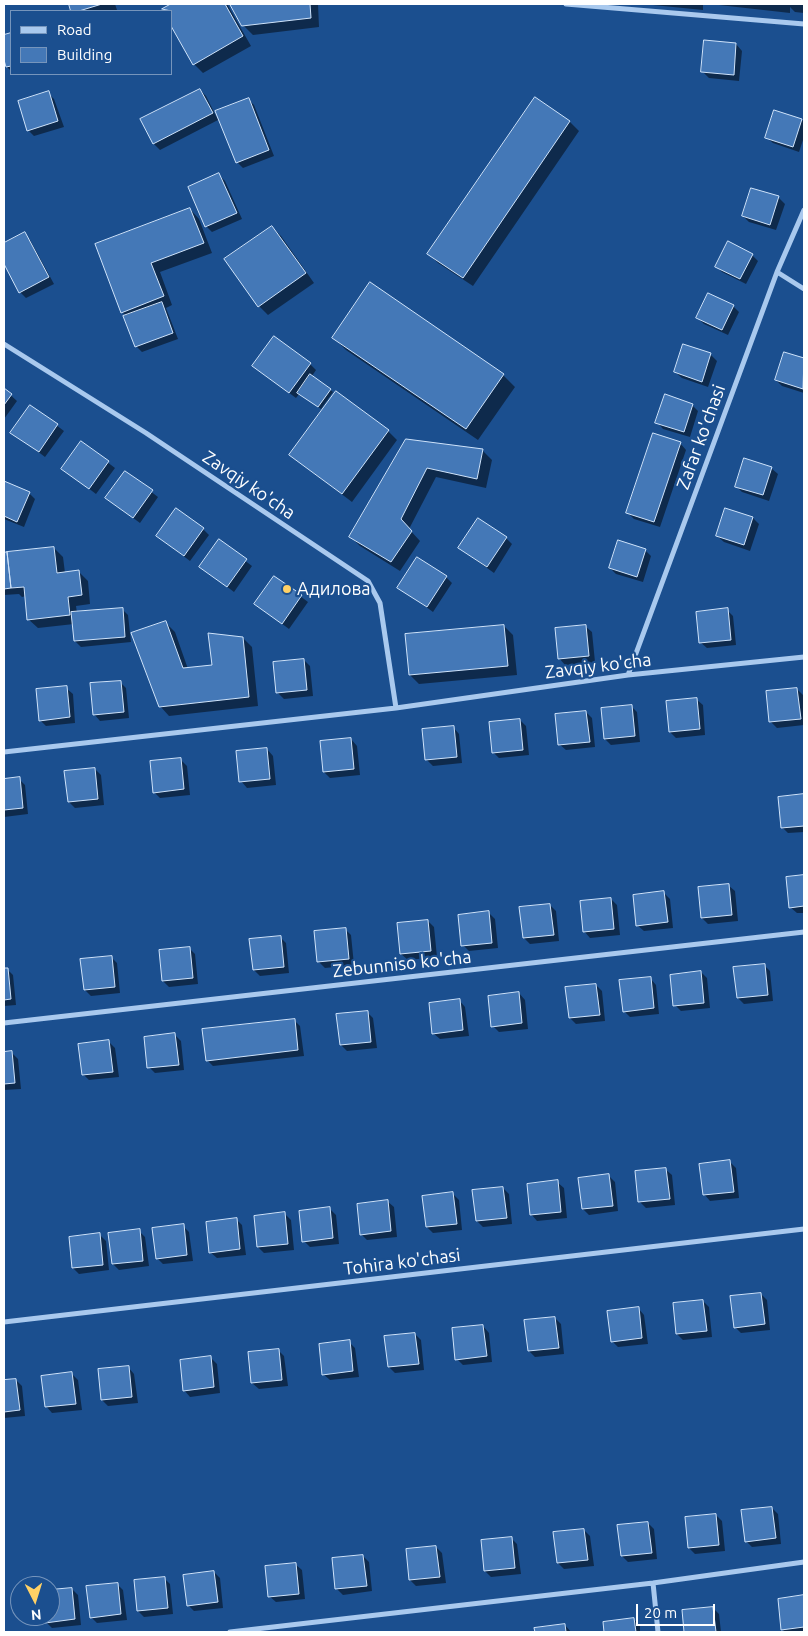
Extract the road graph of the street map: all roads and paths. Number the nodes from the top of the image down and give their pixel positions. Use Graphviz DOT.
graph roads {
  1 [pos="566,4"];
  2 [pos="804,24"];
  3 [pos="804,210"];
  4 [pos="777,272"];
  5 [pos="804,289"];
  6 [pos="4,344"];
  7 [pos="804,657"];
  8 [pos="628,675"];
  9 [pos="396,708"];
  10 [pos="4,752"];
  11 [pos="804,932"];
  12 [pos="4,1023"];
  13 [pos="804,1229"];
  14 [pos="4,1322"];
  15 [pos="804,1562"];
  16 [pos="653,1583"];
  17 [pos="230,1632"];
  18 [pos="658,1632"];
  1 -- 2 [label="street"];
  3 -- 4 [label="street, Zafar ko'chasi"];
  4 -- 5 [label="street"];
  4 -- 8 [label="street, Zafar ko'chasi"];
  6 -- 9 [label="street, Zavqiy ko'cha"];
  7 -- 8 [label="street, Zavqiy ko'cha"];
  8 -- 9 [label="street, Zavqiy ko'cha"];
  9 -- 10 [label="street, Zavqiy ko'cha"];
  11 -- 12 [label="street, Zebunniso ko'cha"];
  13 -- 14 [label="street, Tohira ko'chasi"];
  15 -- 16 [label="street"];
  16 -- 17 [label="street"];
  16 -- 18 [label="street"];
}
